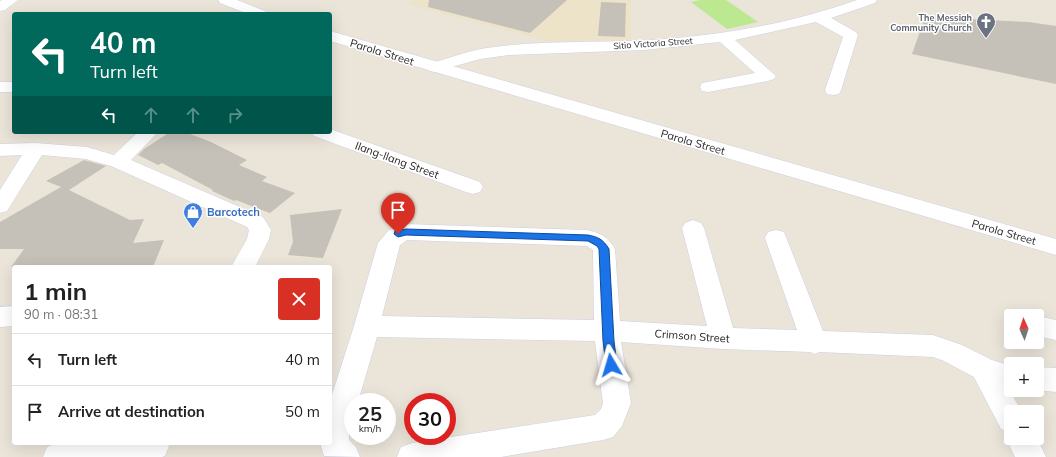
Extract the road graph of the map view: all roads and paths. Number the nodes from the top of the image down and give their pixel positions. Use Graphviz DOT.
graph roads {
  1 [pos="11,0"];
  2 [pos="225,0"];
  3 [pos="870,0"];
  4 [pos="0,7"];
  5 [pos="255,12"];
  6 [pos="818,17"];
  7 [pos="332,37"];
  8 [pos="723,37"];
  9 [pos="434,67"];
  10 [pos="0,87"];
  11 [pos="12,87"];
  12 [pos="708,87"];
  13 [pos="833,90"];
  14 [pos="147,134"];
  15 [pos="326,134"];
  16 [pos="36,149"];
  17 [pos="0,150"];
  18 [pos="118,162"];
  19 [pos="473,186"];
  20 [pos="0,206"];
  21 [pos="693,228"];
  22 [pos="776,238"];
  23 [pos="1056,247"];
  24 [pos="244,265"];
  25 [pos="12,316"];
  26 [pos="0,317"];
  27 [pos="367,326"];
  28 [pos="1044,327"];
  29 [pos="1056,330"];
  30 [pos="608,332"];
  31 [pos="723,338"];
  32 [pos="815,343"];
  33 [pos="984,370"];
  34 [pos="1004,376"];
  35 [pos="1044,379"];
  36 [pos="1056,380"];
  37 [pos="1004,407"];
  38 [pos="1025,445"];
  39 [pos="153,449"];
  40 [pos="58,457"];
  41 [pos="345,457"];
  42 [pos="412,457"];
  43 [pos="1031,457"];
  1 -- 4 [label="street"];
  2 -- 5 [label="street"];
  3 -- 6 [label="street, Sitio Victoria Street"];
  6 -- 8 [label="street, Sitio Victoria Street"];
  6 -- 13 [label="street"];
  7 -- 9 [label="street, Parola Street"];
  8 -- 9 [label="street, Sitio Victoria Street"];
  8 -- 12 [label="street"];
  9 -- 23 [label="street, Parola Street"];
  10 -- 11 [label="street"];
  14 -- 18 [label="street"];
  15 -- 19 [label="street, Ilang-llang Street"];
  16 -- 17 [label="street"];
  16 -- 18 [label="street"];
  16 -- 20 [label="street"];
  18 -- 24 [label="street"];
  21 -- 31 [label="street"];
  22 -- 32 [label="street"];
  25 -- 26 [label="street"];
  27 -- 30 [label="street, Crimson Street"];
  27 -- 30 [label="street"];
  27 -- 41 [label="street"];
  28 -- 29 [label="street"];
  30 -- 31 [label="street, Crimson Street"];
  30 -- 42 [label="street"];
  31 -- 32 [label="street, Crimson Street"];
  32 -- 33 [label="street, Crimson Street"];
  33 -- 34 [label="street, Crimson Street"];
  33 -- 37 [label="street"];
  35 -- 36 [label="street"];
  38 -- 43 [label="street"];
  39 -- 40 [label="street"];
}
